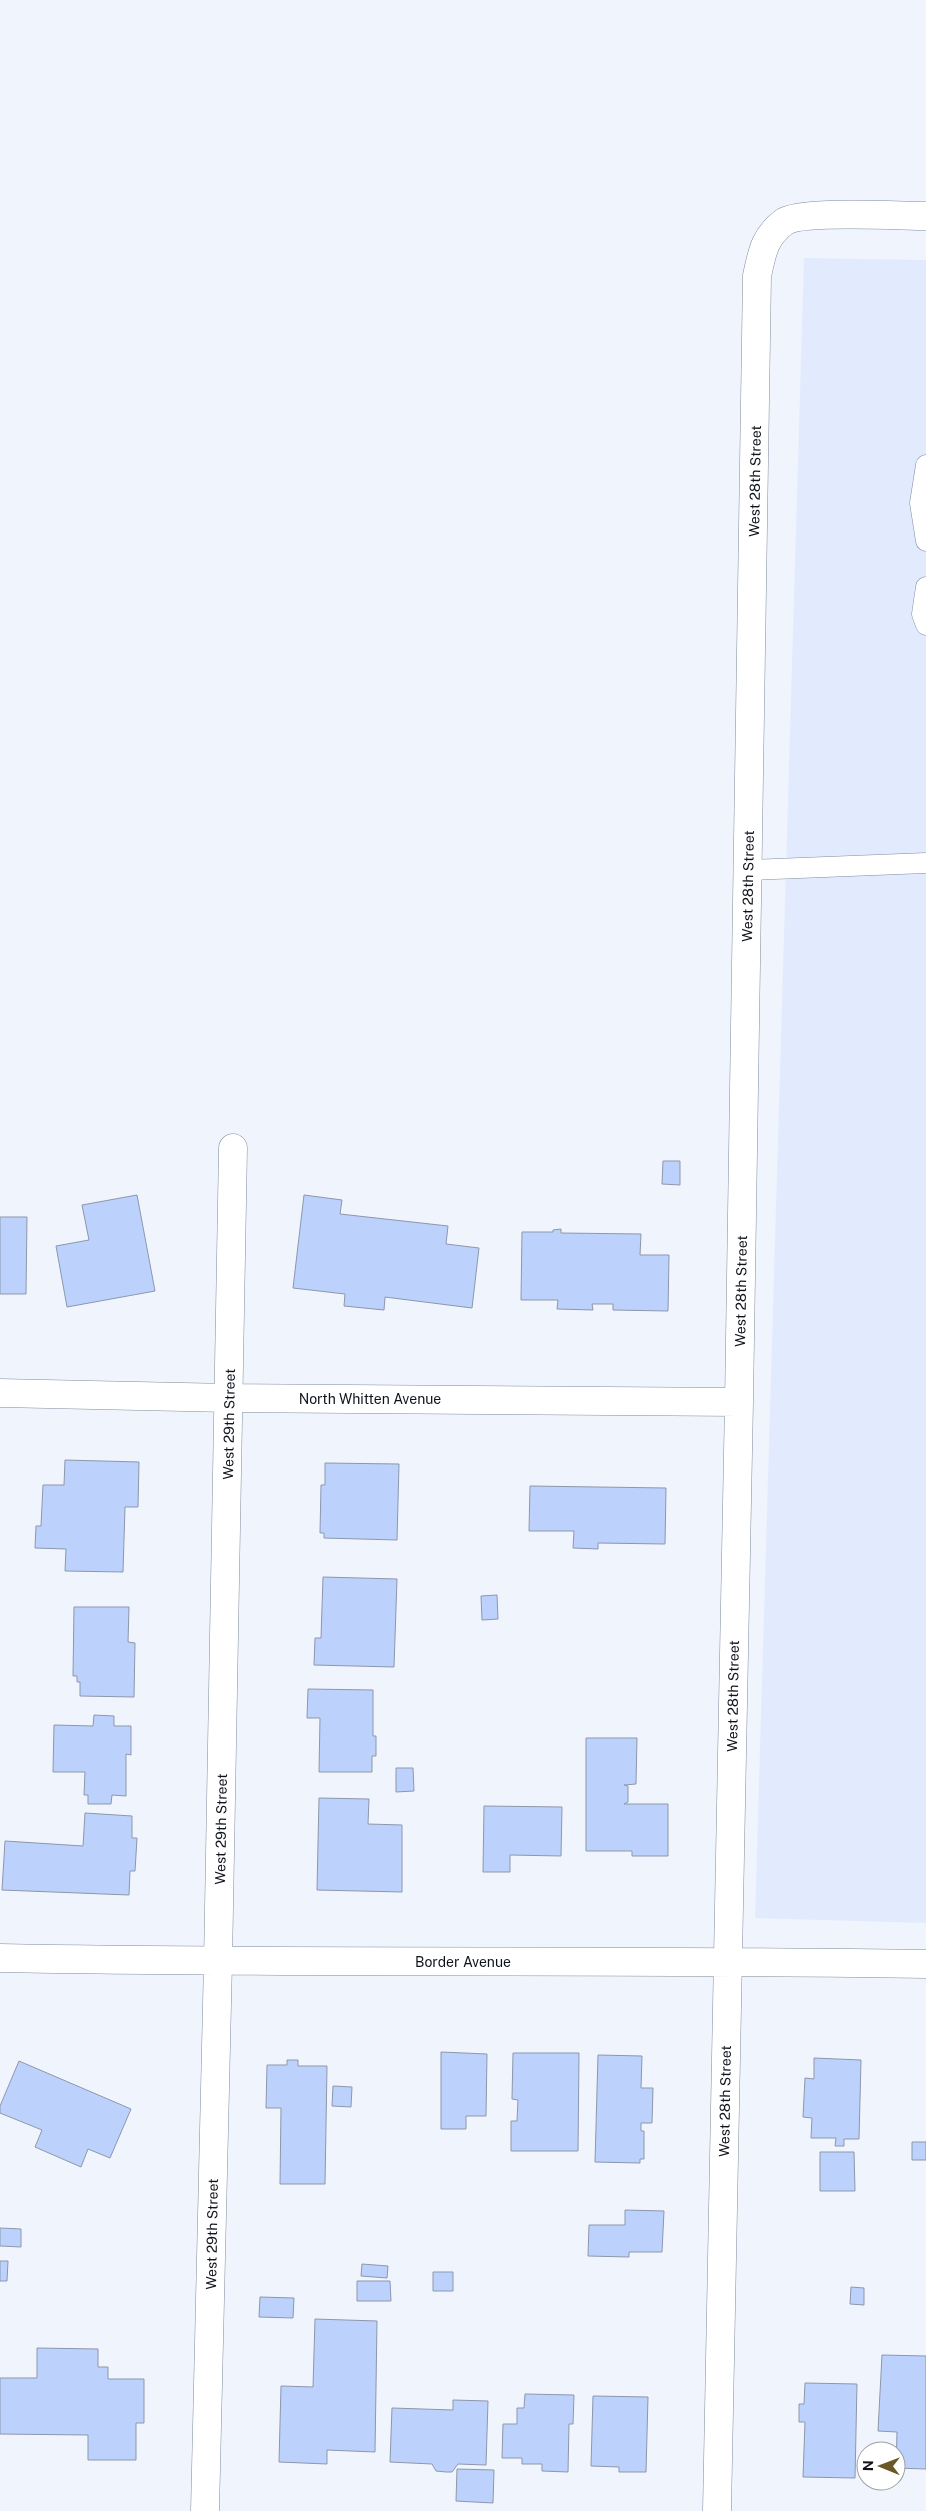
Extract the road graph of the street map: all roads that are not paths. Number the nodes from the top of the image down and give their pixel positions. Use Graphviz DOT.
graph roads {
  1 [pos="926,216"];
  2 [pos="926,465"];
  3 [pos="926,541"];
  4 [pos="926,587"];
  5 [pos="926,624"];
  6 [pos="926,863"];
  7 [pos="749,870"];
  8 [pos="233,1148"];
  9 [pos="0,1394"];
  10 [pos="229,1398"];
  11 [pos="739,1402"];
  12 [pos="0,1958"];
  13 [pos="728,1961"];
  14 [pos="218,1962"];
  15 [pos="926,1964"];
  16 [pos="205,2511"];
  17 [pos="717,2511"];
  1 -- 7 [label="street, West 28th Street"];
  2 -- 3 [label="lane"];
  4 -- 5 [label="lane"];
  6 -- 7 [label="lane"];
  7 -- 11 [label="street, West 28th Street"];
  8 -- 10 [label="street, West 29th Street"];
  9 -- 10 [label="street, North Whitten Avenue"];
  10 -- 11 [label="street, North Whitten Avenue"];
  10 -- 14 [label="street, West 29th Street"];
  11 -- 13 [label="street, West 28th Street"];
  12 -- 14 [label="street, Border Avenue"];
  13 -- 14 [label="street, Border Avenue"];
  13 -- 15 [label="street, Border Avenue"];
  13 -- 17 [label="street, West 28th Street"];
  14 -- 16 [label="street, West 29th Street"];
}
